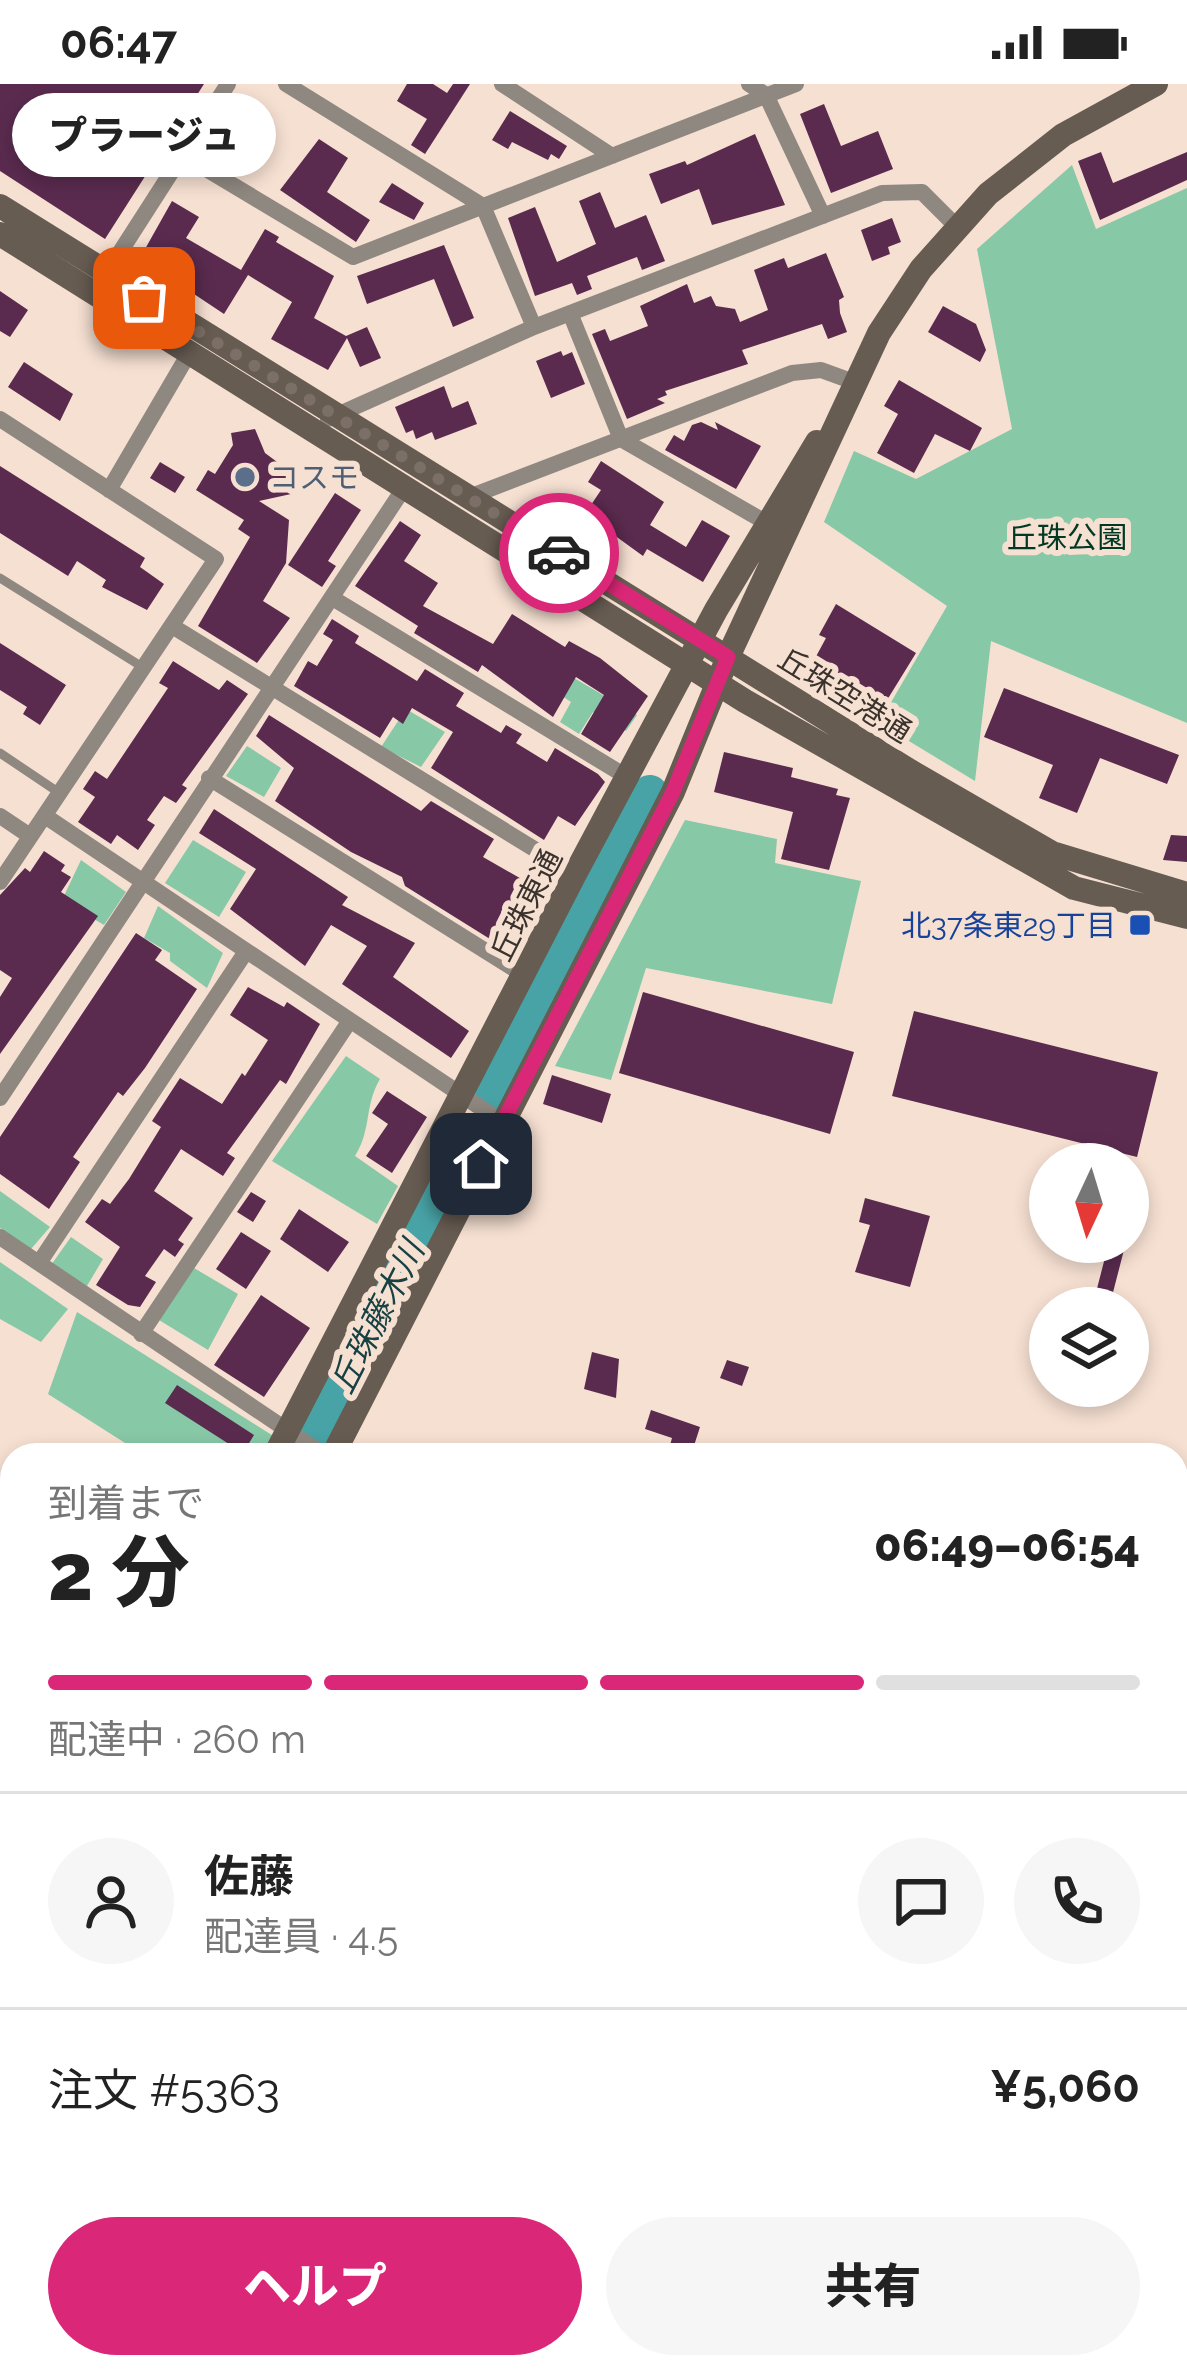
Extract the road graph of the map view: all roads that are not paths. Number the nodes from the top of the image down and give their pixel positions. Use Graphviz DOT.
graph roads {
  1 [pos="228,84"];
  2 [pos="286,84"];
  3 [pos="502,84"];
  4 [pos="749,84"];
  5 [pos="796,84"];
  6 [pos="1156,84"];
  7 [pos="766,95"];
  8 [pos="612,156"];
  9 [pos="185,158"];
  10 [pos="0,206"];
  11 [pos="483,206"];
  12 [pos="823,216"];
  13 [pos="957,227"];
  14 [pos="0,234"];
  15 [pos="106,274"];
  16 [pos="569,313"];
  17 [pos="534,327"];
  18 [pos="188,355"];
  19 [pos="851,387"];
  20 [pos="0,419"];
  21 [pos="324,425"];
  22 [pos="621,439"];
  23 [pos="404,488"];
  24 [pos="109,490"];
  25 [pos="469,497"];
  26 [pos="767,523"];
  27 [pos="0,578"];
  28 [pos="334,598"];
  29 [pos="172,626"];
  30 [pos="701,641"];
  31 [pos="728,657"];
  32 [pos="689,664"];
  33 [pos="144,668"];
  34 [pos="718,683"];
  35 [pos="269,685"];
  36 [pos="0,754"];
  37 [pos="627,777"];
  38 [pos="209,778"];
  39 [pos="58,792"];
  40 [pos="0,816"];
  41 [pos="45,816"];
  42 [pos="30,836"];
  43 [pos="575,874"];
  44 [pos="140,880"];
  45 [pos="0,882"];
  46 [pos="1187,894"];
  47 [pos="1187,916"];
  48 [pos="245,953"];
  49 [pos="524,975"];
  50 [pos="349,1022"];
  51 [pos="462,1096"];
  52 [pos="0,1098"];
  53 [pos="502,1122"];
  54 [pos="0,1237"];
  55 [pos="39,1263"];
  56 [pos="141,1334"];
  57 [pos="280,1443"];
  58 [pos="282,1443"];
  59 [pos="339,1443"];
  1 -- 9 [label="street"];
  2 -- 11 [label="street"];
  3 -- 8 [label="street"];
  4 -- 7 [label="street"];
  5 -- 7 [label="street"];
  6 -- 13 [label="street, 丘珠東通"];
  7 -- 8 [label="street"];
  7 -- 12 [label="street"];
  8 -- 11 [label="street"];
  9 -- 11 [label="street"];
  9 -- 15 [label="street"];
  10 -- 15 [label="street, 丘珠空港通"];
  11 -- 17 [label="street"];
  12 -- 13 [label="street"];
  12 -- 16 [label="street"];
  13 -- 19 [label="street, 丘珠東通"];
  14 -- 18 [label="street, 丘珠空港通"];
  15 -- 21 [label="street, 丘珠空港通"];
  16 -- 17 [label="street"];
  16 -- 22 [label="street"];
  17 -- 21 [label="street"];
  18 -- 21 [label="street, 丘珠空港通"];
  18 -- 24 [label="street"];
  19 -- 22 [label="street"];
  19 -- 26 [label="street, 丘珠東通"];
  19 -- 31 [label="street, 丘珠東通"];
  20 -- 24 [label="street"];
  21 -- 23 [label="street, 丘珠空港通"];
  21 -- 25 [label="street, 丘珠空港通"];
  22 -- 25 [label="street"];
  22 -- 26 [label="street"];
  23 -- 28 [label="street"];
  23 -- 32 [label="street, 丘珠空港通"];
  24 -- 29 [label="street"];
  25 -- 30 [label="street, 丘珠空港通"];
  26 -- 30 [label="street, 丘珠東通"];
  27 -- 33 [label="lane"];
  28 -- 35 [label="street"];
  28 -- 37 [label="street"];
  29 -- 33 [label="street"];
  29 -- 35 [label="street"];
  30 -- 31 [label="street, 丘珠空港通"];
  30 -- 32 [label="street, 丘珠東通"];
  31 -- 34 [label="street, 丘珠東通"];
  31 -- 46 [label="street, 丘珠空港通"];
  32 -- 34 [label="street, 丘珠空港通"];
  32 -- 37 [label="street, 丘珠東通"];
  33 -- 39 [label="street"];
  34 -- 47 [label="street, 丘珠空港通"];
  34 -- 53 [label="street, 丘珠東通"];
  35 -- 38 [label="street"];
  35 -- 43 [label="street"];
  36 -- 39 [label="lane"];
  37 -- 43 [label="street, 丘珠東通"];
  38 -- 44 [label="street"];
  38 -- 49 [label="street"];
  39 -- 41 [label="street"];
  40 -- 42 [label="street"];
  41 -- 42 [label="street"];
  41 -- 44 [label="street"];
  42 -- 45 [label="street"];
  43 -- 49 [label="street, 丘珠東通"];
  44 -- 48 [label="street"];
  44 -- 52 [label="street"];
  48 -- 50 [label="street"];
  48 -- 55 [label="street"];
  49 -- 51 [label="street, 丘珠東通"];
  50 -- 51 [label="street"];
  50 -- 56 [label="street"];
  51 -- 53 [label="street"];
  51 -- 58 [label="street, 丘珠東通"];
  53 -- 59 [label="street, 丘珠東通"];
  54 -- 55 [label="street"];
  55 -- 56 [label="street"];
  56 -- 57 [label="street"];
}
